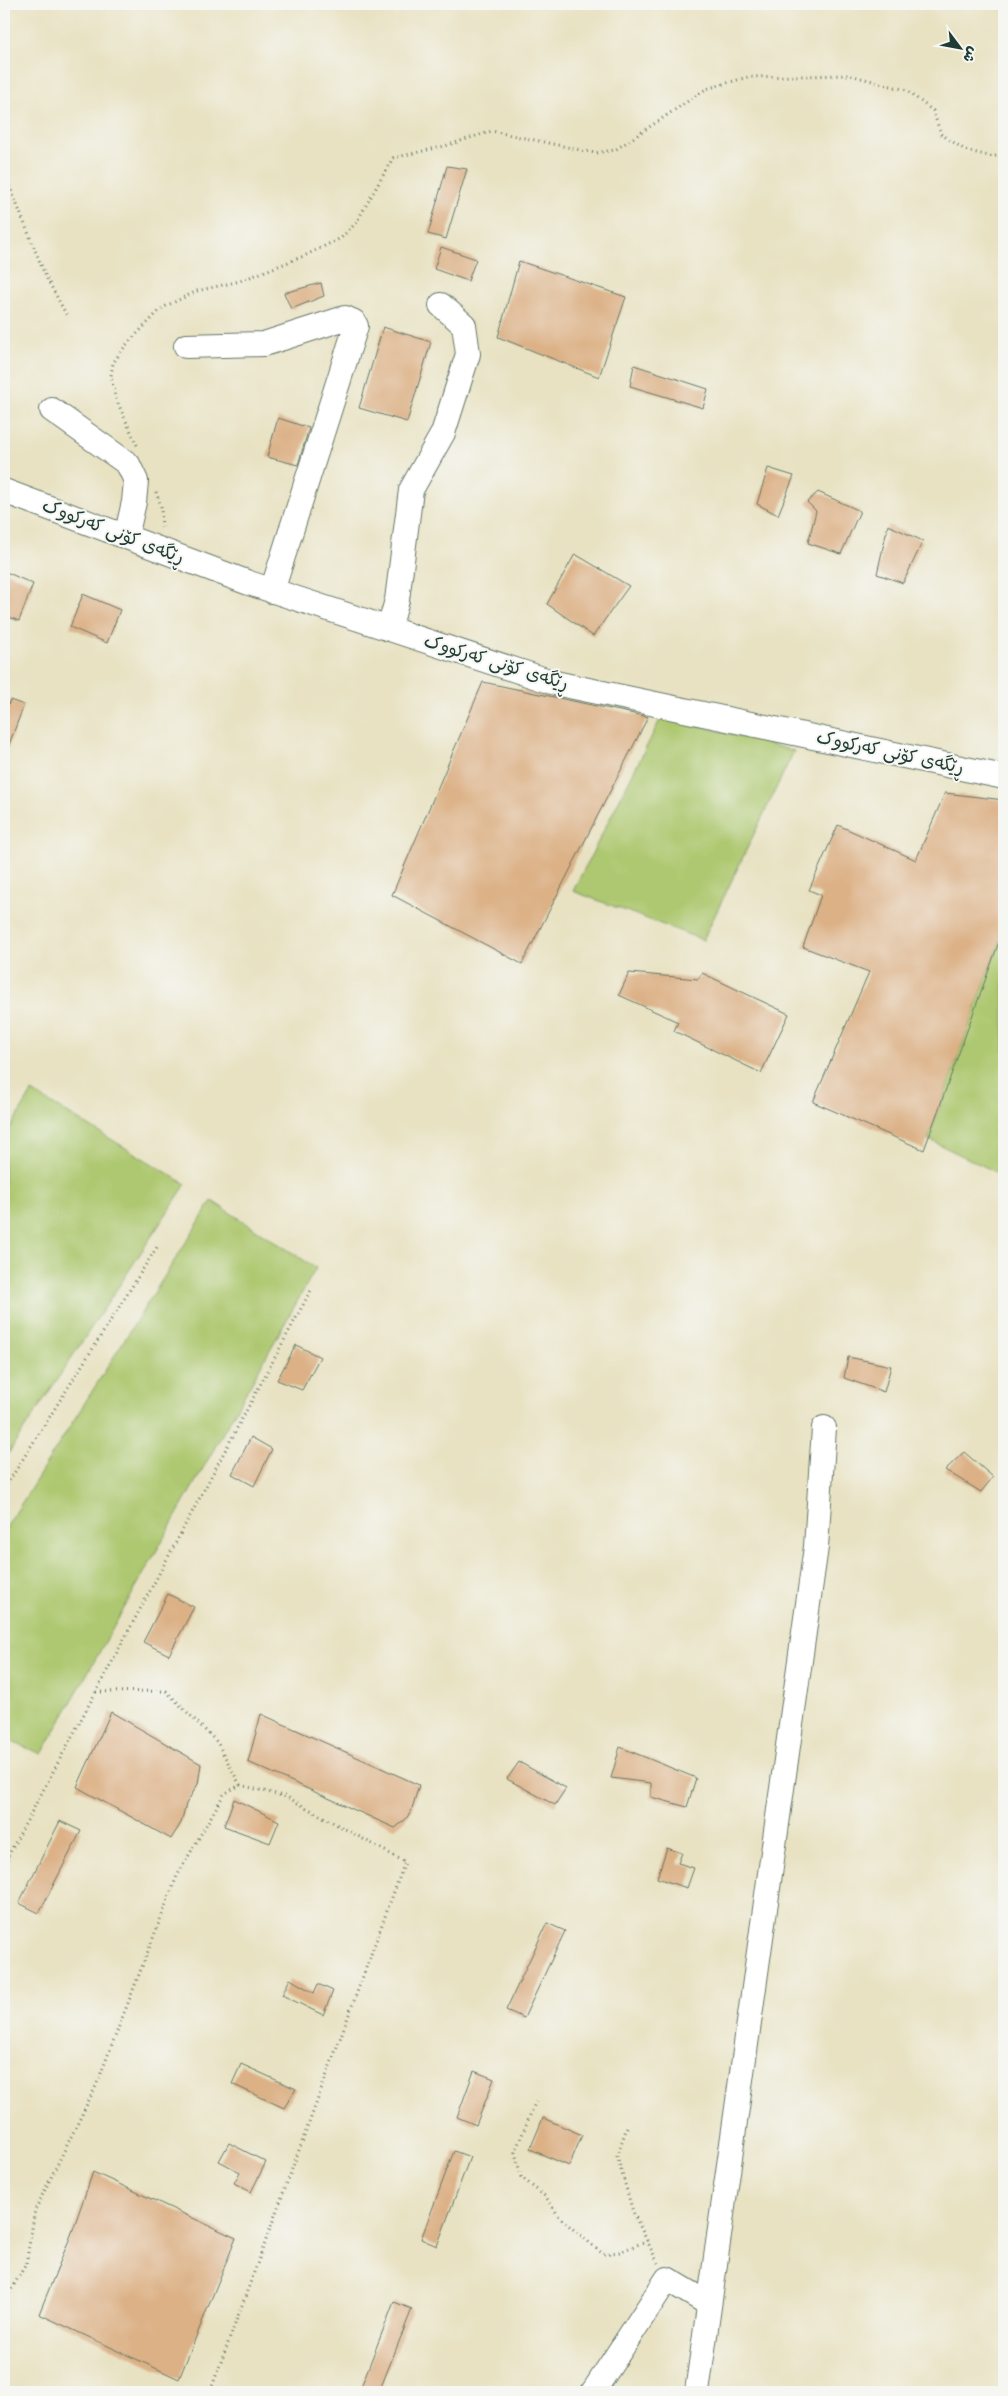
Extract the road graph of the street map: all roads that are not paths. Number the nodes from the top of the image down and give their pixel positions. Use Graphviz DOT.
graph roads {
  1 [pos="441,305"];
  2 [pos="186,346"];
  3 [pos="52,410"];
  4 [pos="4,491"];
  5 [pos="126,536"];
  6 [pos="272,590"];
  7 [pos="389,629"];
  8 [pos="1004,777"];
  9 [pos="824,1428"];
  10 [pos="709,2304"];
  11 [pos="593,2392"];
  12 [pos="697,2392"];
  1 -- 7 [label="street"];
  2 -- 6 [label="street"];
  3 -- 5 [label="street"];
  4 -- 5 [label="street, ڕێگەی کۆنی کەرکووک"];
  5 -- 6 [label="street, ڕێگەی کۆنی کەرکووک"];
  6 -- 7 [label="street, ڕێگەی کۆنی کەرکووک"];
  7 -- 8 [label="street, ڕێگەی کۆنی کەرکووک"];
  9 -- 10 [label="street"];
  10 -- 11 [label="street"];
  10 -- 12 [label="street"];
}
